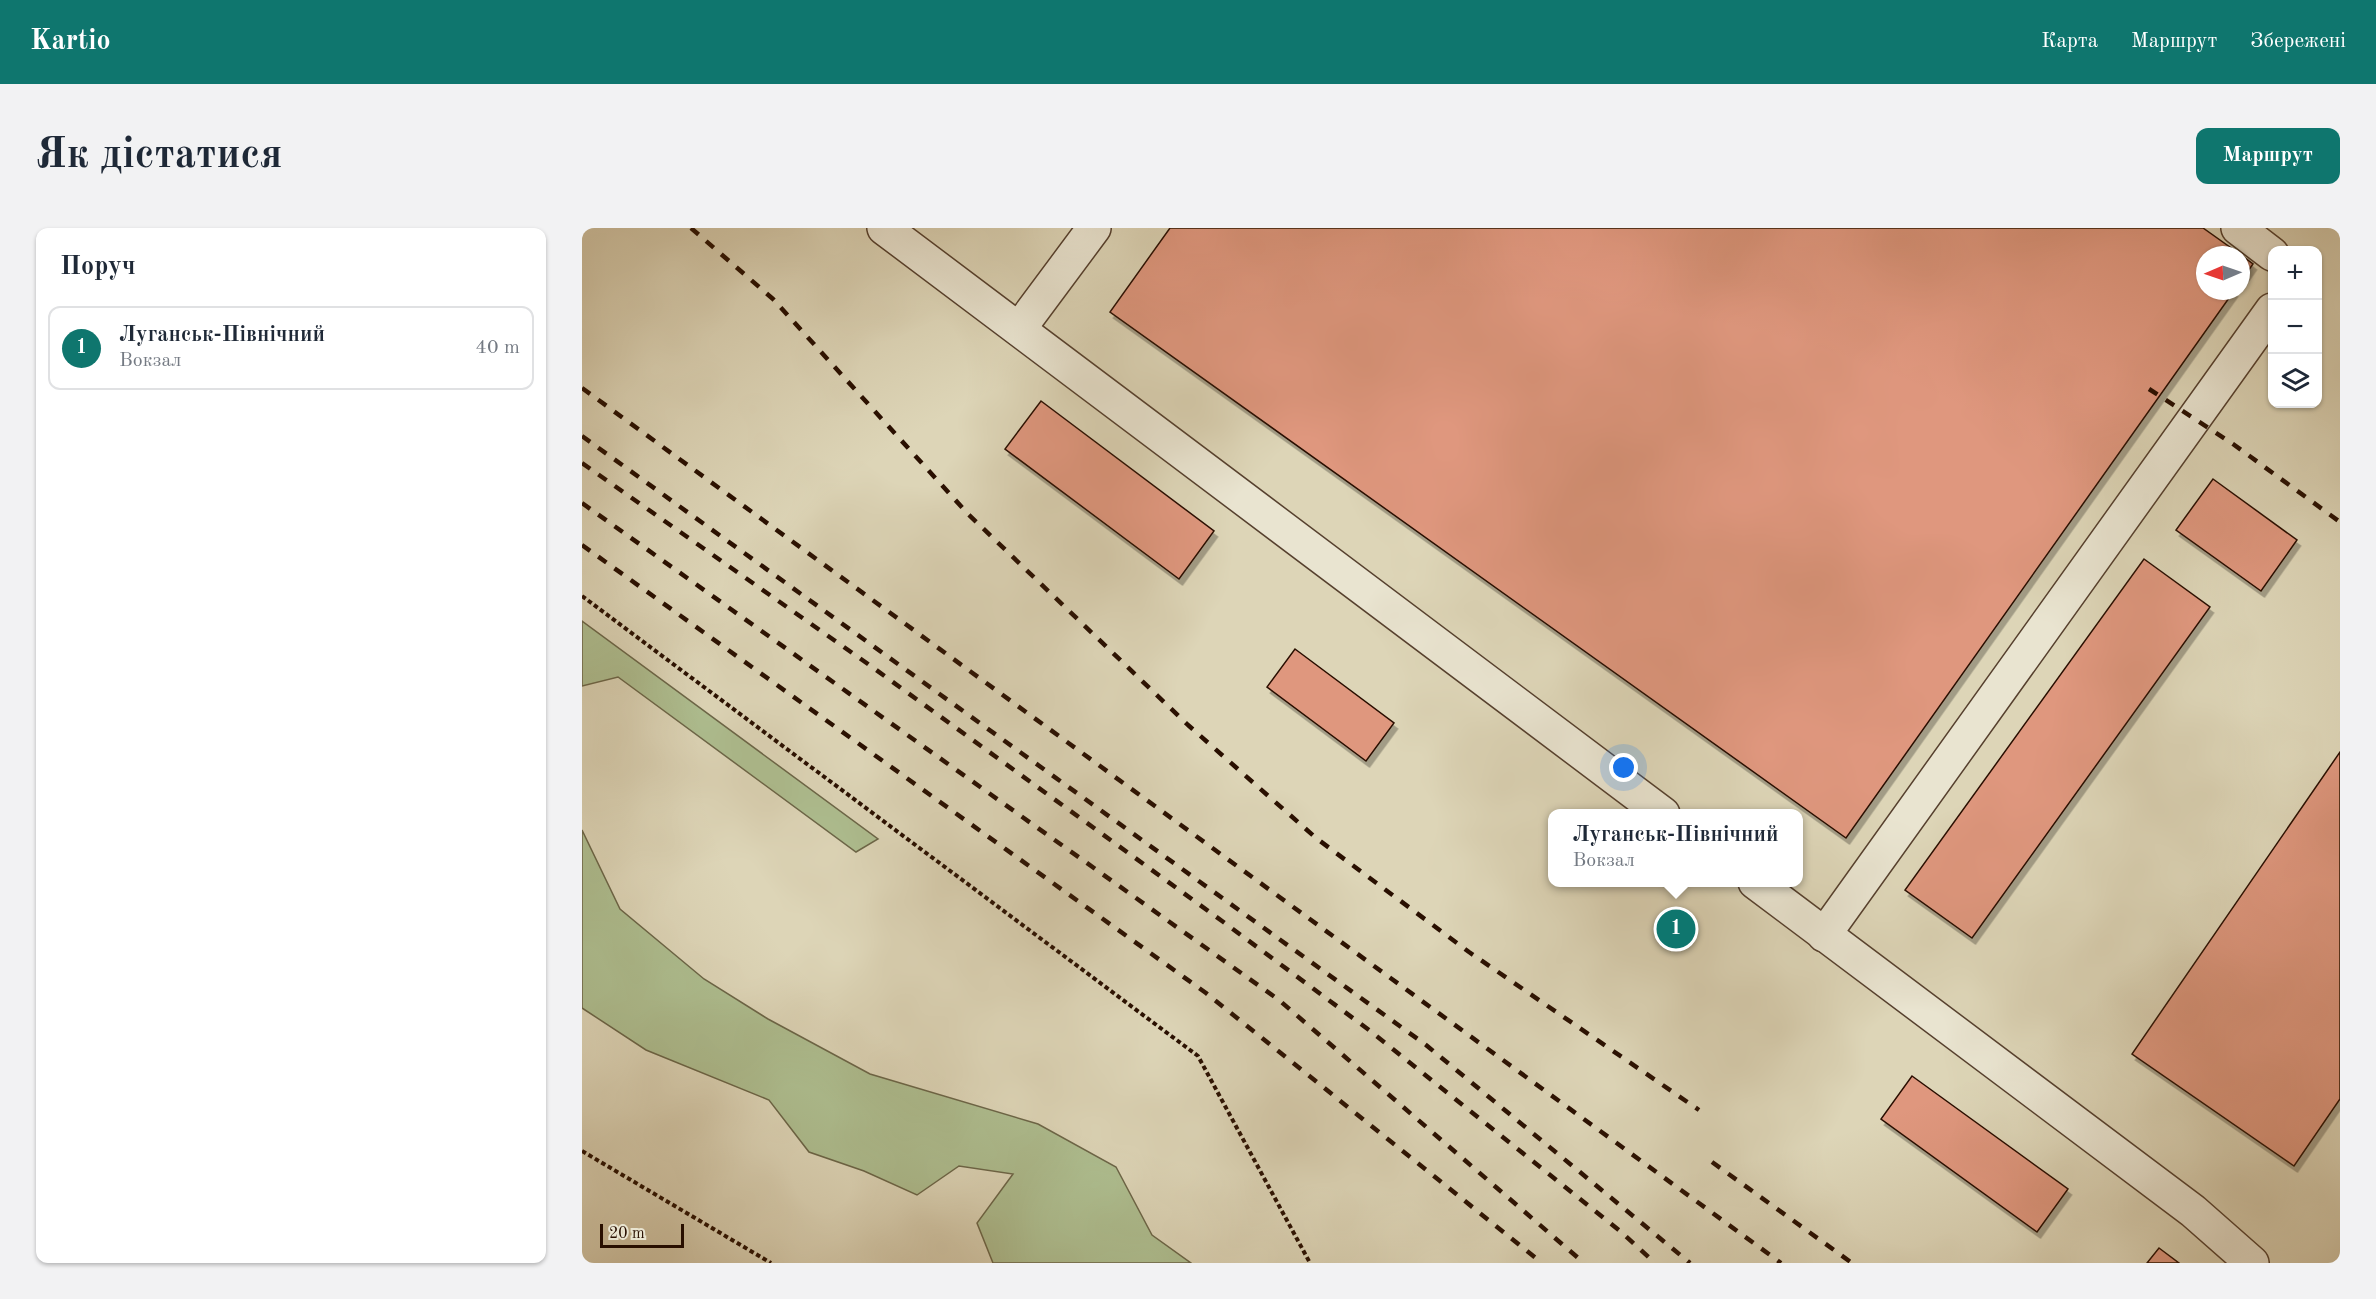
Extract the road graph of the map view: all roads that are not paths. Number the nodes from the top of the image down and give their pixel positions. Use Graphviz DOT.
graph roads {
  1 [pos="884,228"];
  2 [pos="1094,228"];
  3 [pos="2238,228"];
  4 [pos="2268,251"];
  5 [pos="2268,316"];
  6 [pos="1019,329"];
  7 [pos="1658,809"];
  8 [pos="1762,887"];
  9 [pos="1824,934"];
  10 [pos="2252,1263"];
  1 -- 6 [label="lane"];
  2 -- 6 [label="lane"];
  3 -- 4 [label="lane"];
  5 -- 9 [label="lane"];
  6 -- 7 [label="lane"];
  8 -- 9 [label="lane"];
  9 -- 10 [label="lane"];
}
